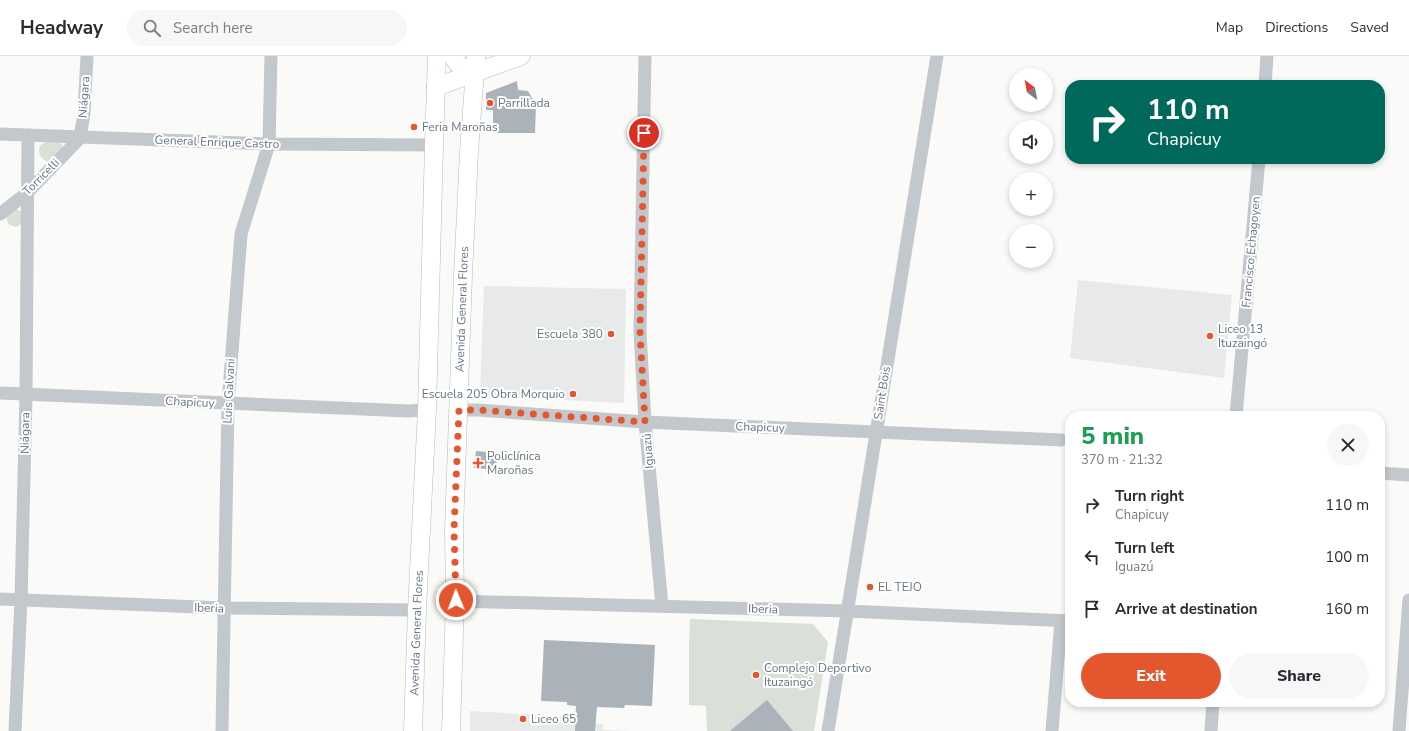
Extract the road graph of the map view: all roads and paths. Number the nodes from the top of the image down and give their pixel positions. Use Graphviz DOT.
graph roads {
  1 [pos="87,56"];
  2 [pos="271,56"];
  3 [pos="437,56"];
  4 [pos="453,56"];
  5 [pos="521,56"];
  6 [pos="645,56"];
  7 [pos="937,56"];
  8 [pos="1267,56"];
  9 [pos="476,64"];
  10 [pos="1265,80"];
  11 [pos="436,86"];
  12 [pos="0,134"];
  13 [pos="28,135"];
  14 [pos="80,138"];
  15 [pos="269,144"];
  16 [pos="434,145"];
  17 [pos="1259,164"];
  18 [pos="27,192"];
  19 [pos="0,214"];
  20 [pos="0,393"];
  21 [pos="26,395"];
  22 [pos="228,404"];
  23 [pos="427,410"];
  24 [pos="459,410"];
  25 [pos="1236,411"];
  26 [pos="645,422"];
  27 [pos="876,432"];
  28 [pos="1061,440"];
  29 [pos="1385,473"];
  30 [pos="1409,475"];
  31 [pos="0,599"];
  32 [pos="21,600"];
  33 [pos="456,600"];
  34 [pos="1409,600"];
  35 [pos="662,606"];
  36 [pos="224,608"];
  37 [pos="418,610"];
  38 [pos="847,612"];
  39 [pos="1065,621"];
  40 [pos="1406,660"];
  41 [pos="1213,707"];
  42 [pos="15,731"];
  43 [pos="222,731"];
  44 [pos="413,731"];
  45 [pos="451,731"];
  46 [pos="828,731"];
  47 [pos="1052,731"];
  48 [pos="1211,731"];
  49 [pos="1399,731"];
  1 -- 14 [label="street, Niágara"];
  2 -- 15 [label="street, Luis Galvani"];
  3 -- 11 [label="main road, Avenida General Flores"];
  4 -- 9 [label="main road"];
  5 -- 9 [label="main road"];
  6 -- 26 [label="street, Iguazú"];
  7 -- 27 [label="street, Saint Bois"];
  8 -- 10 [label="street"];
  9 -- 11 [label="main road"];
  9 -- 24 [label="main road, Avenida General Flores"];
  11 -- 16 [label="main road, Avenida General Flores"];
  12 -- 13 [label="street, General Enrique Castro"];
  13 -- 14 [label="street, General Enrique Castro"];
  13 -- 18 [label="street, Niágara"];
  14 -- 15 [label="street, General Enrique Castro"];
  14 -- 18 [label="street, Torricelli"];
  15 -- 16 [label="street, General Enrique Castro"];
  15 -- 22 [label="street, Luis Galvani"];
  16 -- 23 [label="main road, Avenida General Flores"];
  17 -- 25 [label="street, Francisco Echagoyen"];
  18 -- 19 [label="street, Torricelli"];
  18 -- 21 [label="street, Niágara"];
  20 -- 21 [label="street, Chapicuy"];
  21 -- 22 [label="street, Chapicuy"];
  21 -- 32 [label="street, Niágara"];
  22 -- 23 [label="street, Chapicuy"];
  22 -- 36 [label="street, Luis Galvani"];
  23 -- 37 [label="main road, Avenida General Flores"];
  24 -- 26 [label="street, Chapicuy"];
  24 -- 33 [label="main road, Avenida General Flores"];
  26 -- 27 [label="street, Chapicuy"];
  26 -- 35 [label="street, Iguazú"];
  27 -- 28 [label="street, Chapicuy"];
  27 -- 38 [label="street, Saint Bois"];
  29 -- 30 [label="street"];
  31 -- 32 [label="street, Iberia"];
  32 -- 36 [label="street, Iberia"];
  32 -- 42 [label="street, Niágara"];
  33 -- 35 [label="street, Iberia"];
  33 -- 45 [label="main road, Avenida General Flores"];
  34 -- 40 [label="street"];
  35 -- 38 [label="street, Iberia"];
  36 -- 37 [label="street, Iberia"];
  36 -- 43 [label="street, Luis Galvani"];
  37 -- 44 [label="main road, Avenida General Flores"];
  38 -- 39 [label="street, Iberia"];
  38 -- 46 [label="street, Saint Bois"];
  39 -- 47 [label="street"];
  40 -- 49 [label="street"];
  41 -- 48 [label="street"];
}
